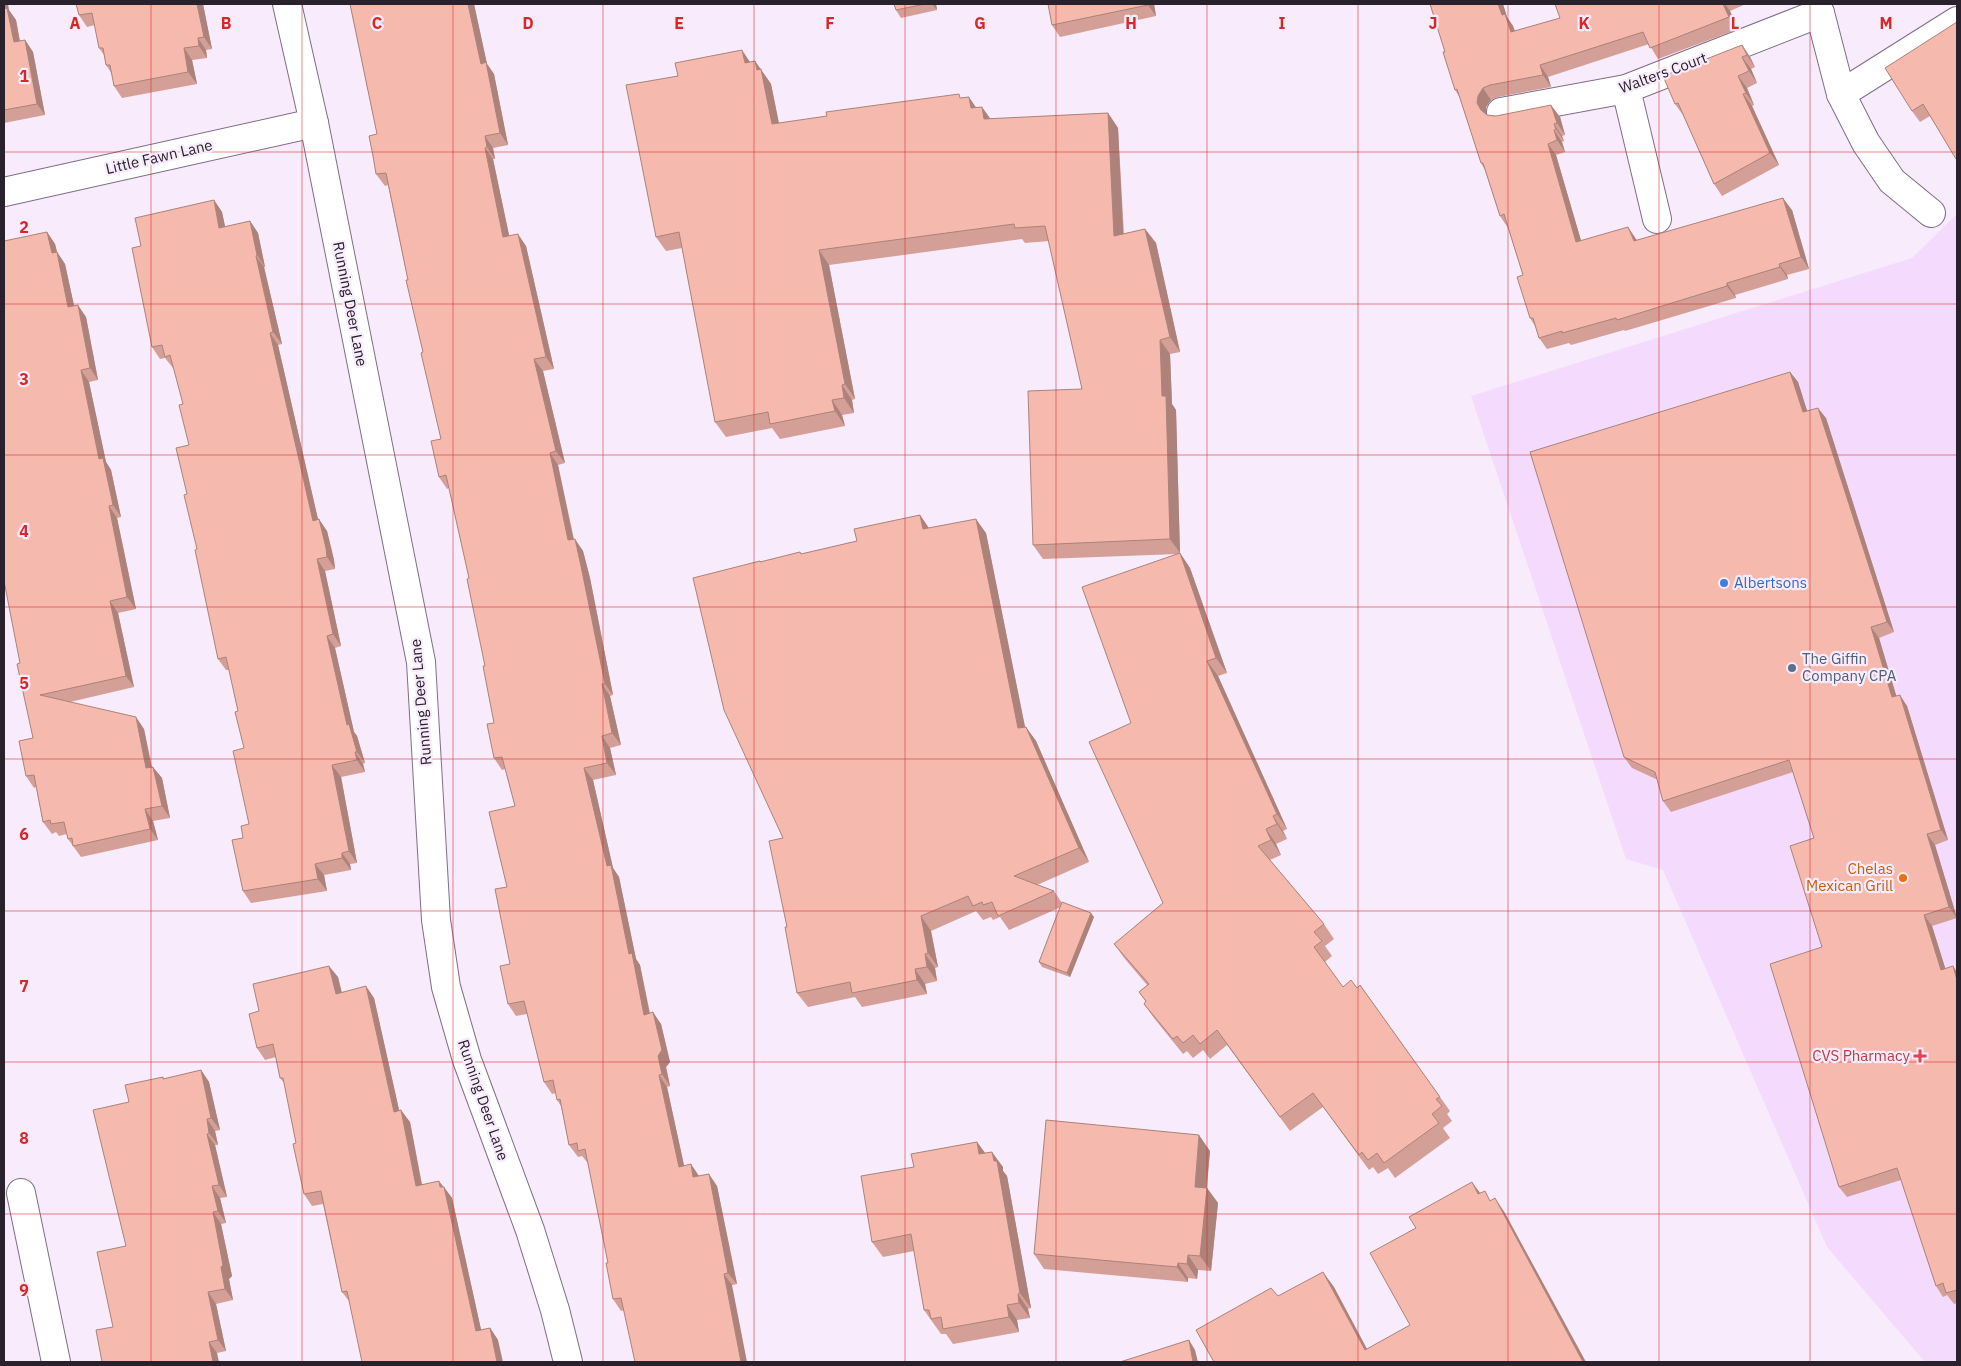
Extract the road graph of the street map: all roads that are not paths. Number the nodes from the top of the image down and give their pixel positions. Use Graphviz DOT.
graph roads {
  1 [pos="287,4"];
  2 [pos="1818,9"];
  3 [pos="1957,21"];
  4 [pos="1626,89"];
  5 [pos="1841,94"];
  6 [pos="1501,112"];
  7 [pos="314,122"];
  8 [pos="4,192"];
  9 [pos="1931,213"];
  10 [pos="1657,219"];
  11 [pos="21,1193"];
  12 [pos="56,1362"];
  13 [pos="568,1362"];
  1 -- 7 [label="street, Running Deer Lane"];
  2 -- 4 [label="street, Walters Court"];
  2 -- 5 [label="street"];
  3 -- 5 [label="street"];
  4 -- 6 [label="street, Walters Court"];
  4 -- 10 [label="street"];
  5 -- 9 [label="street"];
  7 -- 8 [label="street, Little Fawn Lane"];
  7 -- 13 [label="street, Running Deer Lane"];
  11 -- 12 [label="street"];
}
